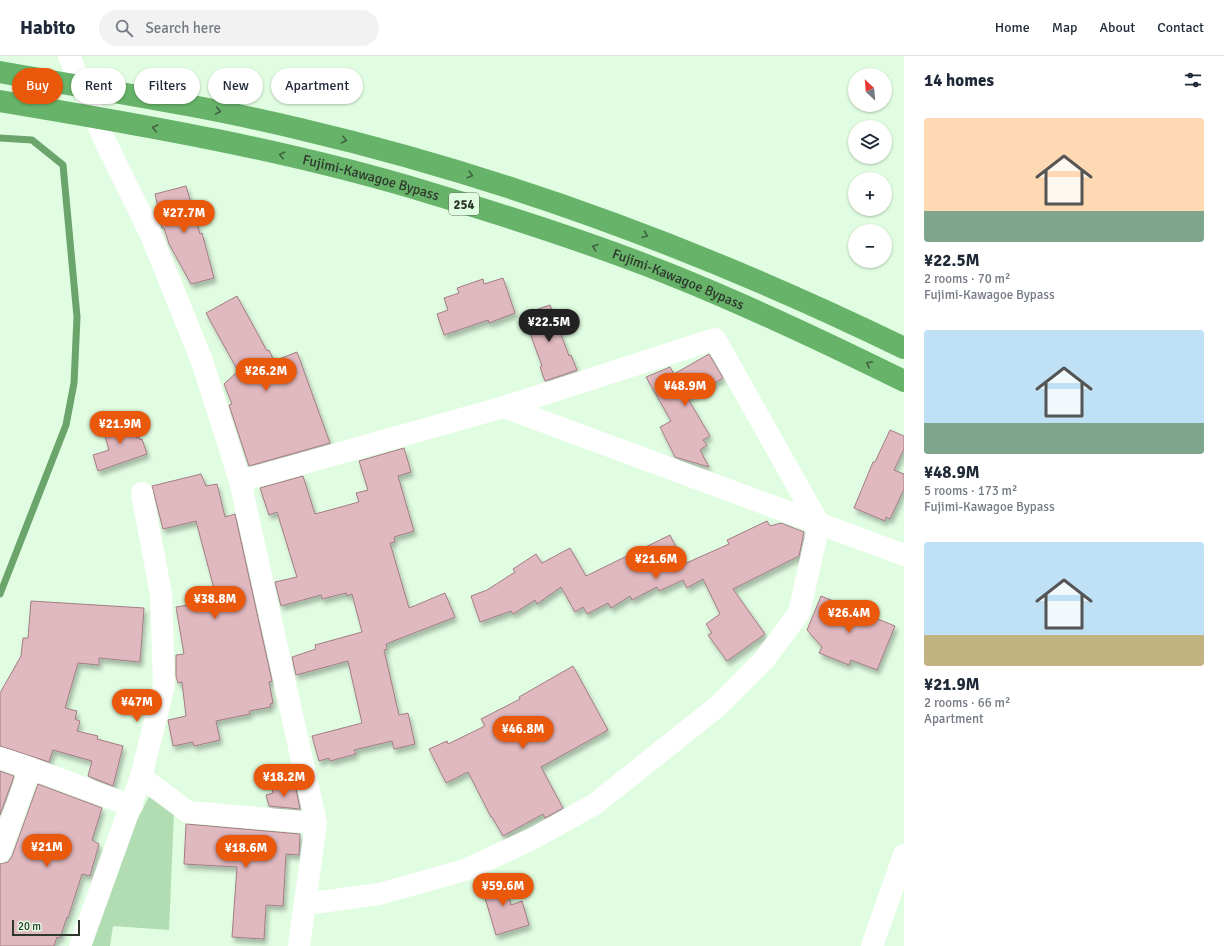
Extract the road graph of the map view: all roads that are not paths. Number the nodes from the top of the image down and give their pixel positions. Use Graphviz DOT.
graph roads {
  1 [pos="69,56"];
  2 [pos="74,68"];
  3 [pos="0,72"];
  4 [pos="71,85"];
  5 [pos="126,95"];
  6 [pos="0,101"];
  7 [pos="89,104"];
  8 [pos="94,116"];
  9 [pos="904,348"];
  10 [pos="904,381"];
  11 [pos="504,407"];
  12 [pos="240,481"];
  13 [pos="142,493"];
  14 [pos="819,524"];
  15 [pos="904,555"];
  16 [pos="0,758"];
  17 [pos="30,768"];
  18 [pos="141,777"];
  19 [pos="132,806"];
  20 [pos="316,823"];
  21 [pos="0,852"];
  22 [pos="904,855"];
  23 [pos="306,904"];
  24 [pos="80,946"];
  25 [pos="299,946"];
  26 [pos="872,946"];
  1 -- 2 [label="street"];
  3 -- 4 [label="highway, Fujimi-Kawagoe Bypass / 254"];
  5 -- 9 [label="highway, Fujimi-Kawagoe Bypass / 254, one-way"];
  6 -- 8 [label="highway, Fujimi-Kawagoe Bypass / 254"];
  7 -- 8 [label="street"];
  10 -- 8 [label="highway, Fujimi-Kawagoe Bypass / 254, one-way"];
  8 -- 12 [label="street"];
  11 -- 12 [label="street"];
  11 -- 14 [label="street"];
  11 -- 14 [label="street"];
  12 -- 20 [label="street"];
  13 -- 18 [label="street"];
  14 -- 15 [label="street"];
  14 -- 23 [label="street"];
  16 -- 17 [label="street"];
  17 -- 19 [label="street"];
  17 -- 21 [label="street"];
  18 -- 19 [label="street"];
  18 -- 20 [label="street"];
  19 -- 24 [label="street"];
  20 -- 23 [label="street"];
  22 -- 26 [label="street"];
  23 -- 25 [label="street"];
}
